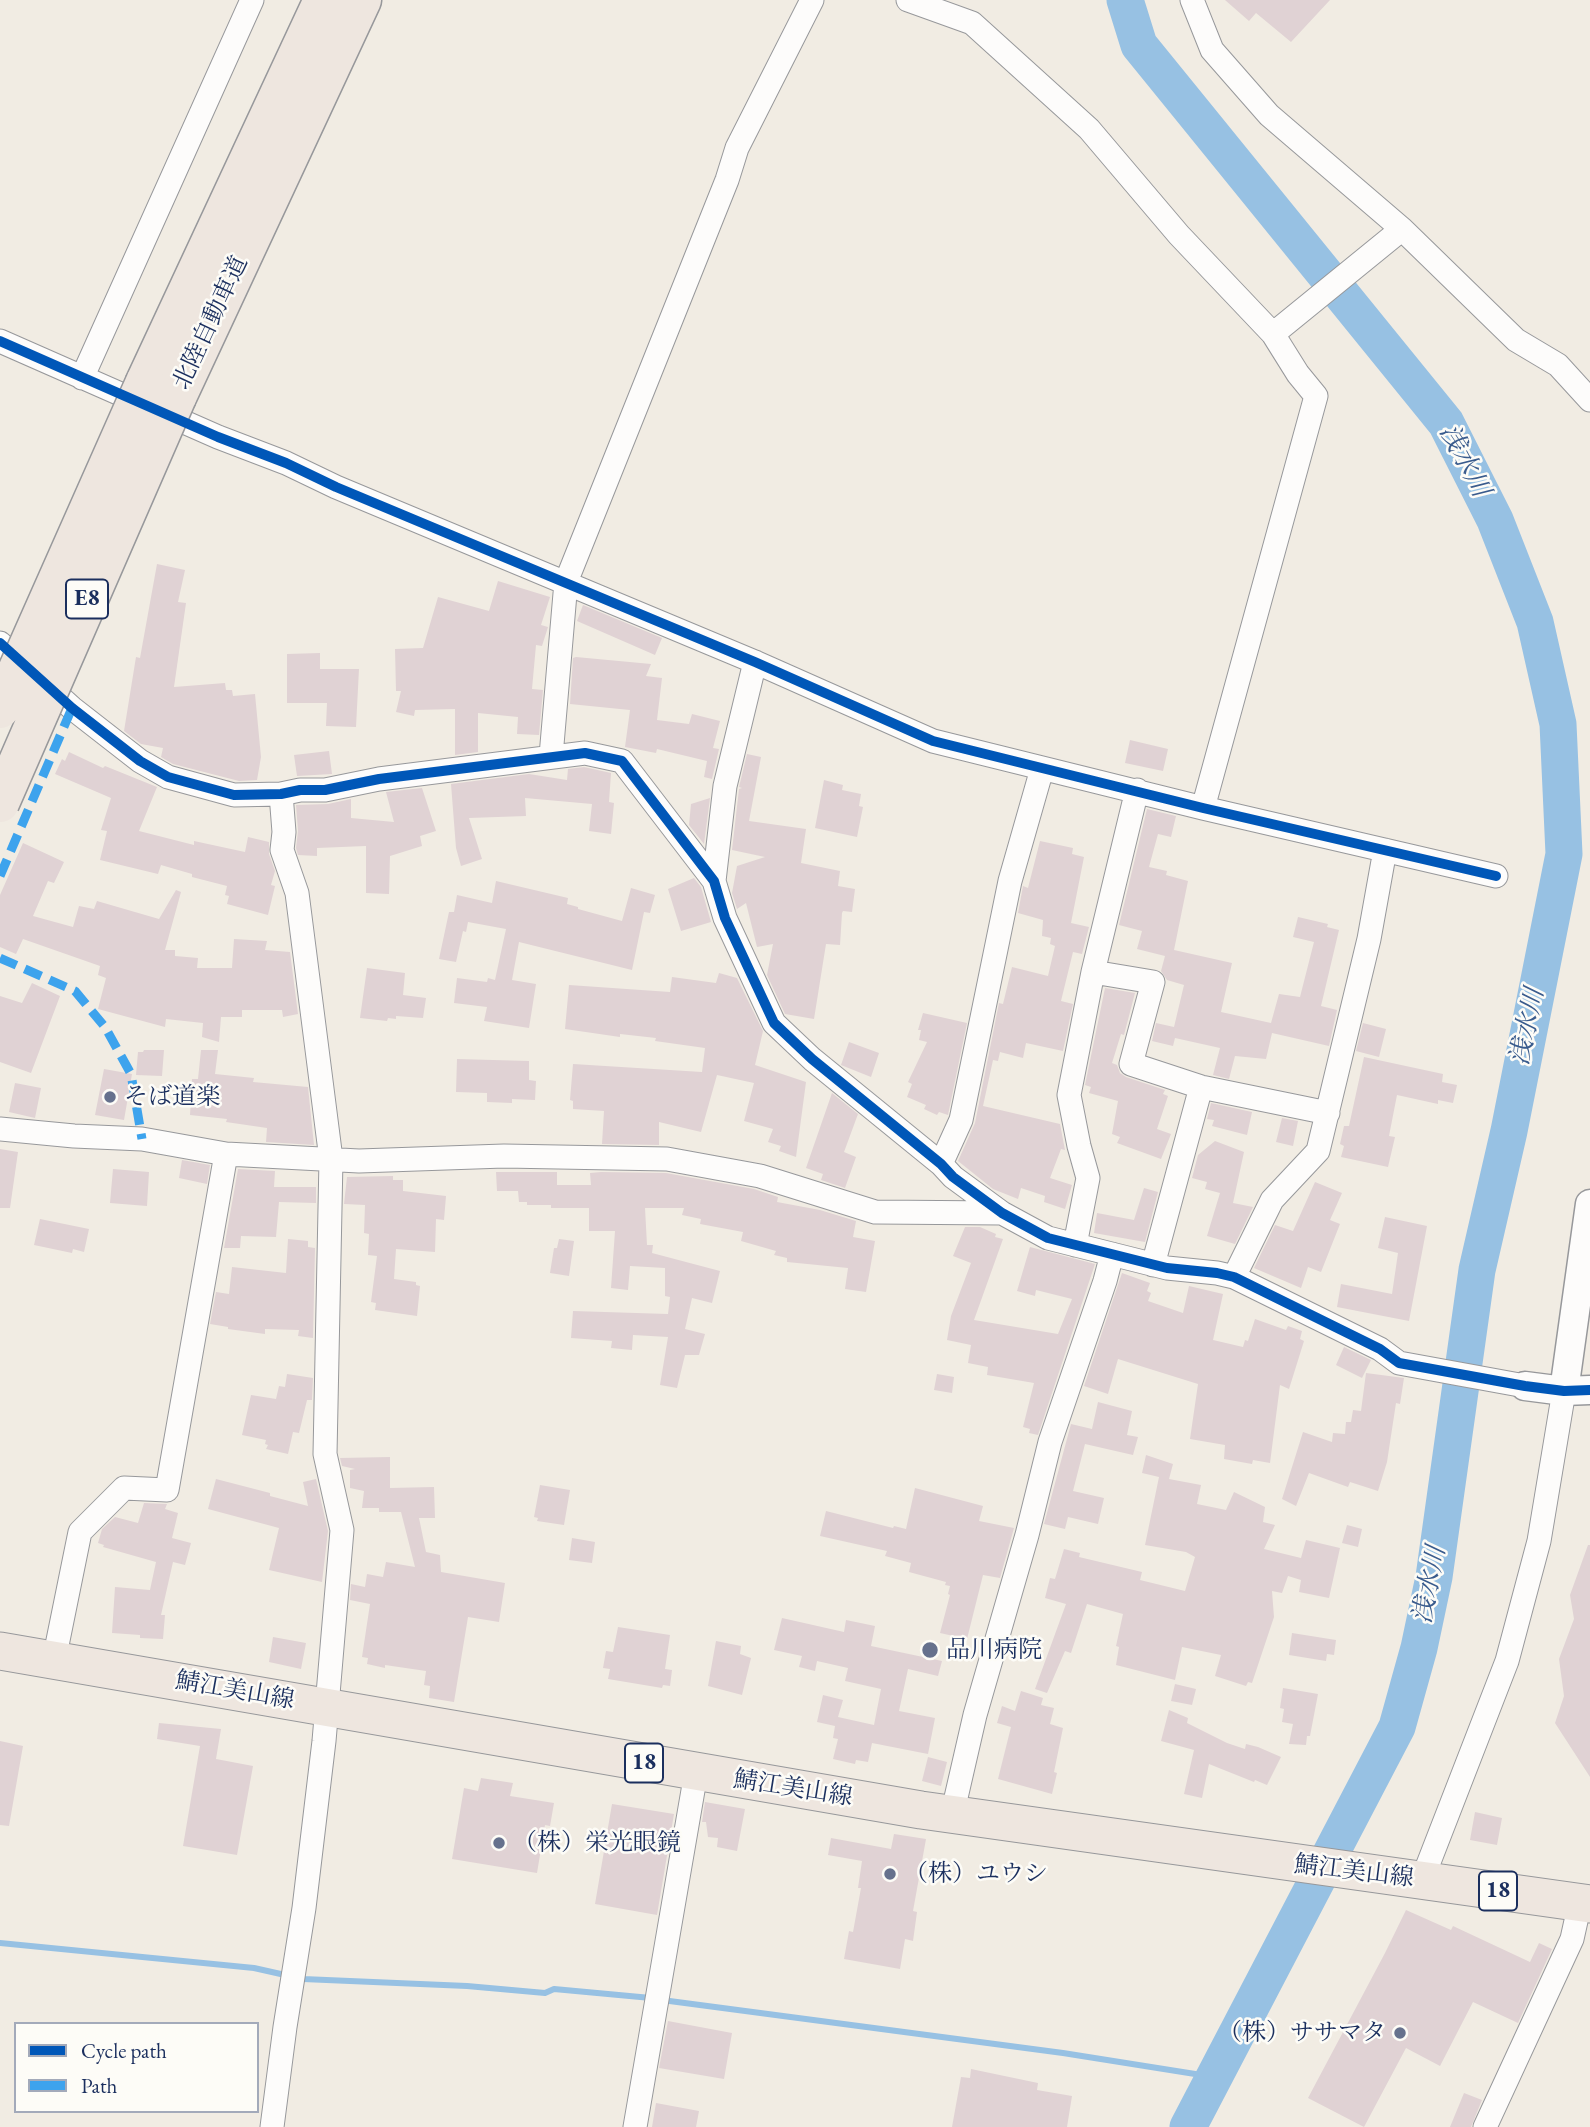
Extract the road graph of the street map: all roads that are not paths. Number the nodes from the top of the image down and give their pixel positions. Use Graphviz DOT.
graph roads {
  1 [pos="252,0"];
  2 [pos="323,0"];
  3 [pos="362,0"];
  4 [pos="812,0"];
  5 [pos="908,0"];
  6 [pos="1192,0"];
  7 [pos="1402,229"];
  8 [pos="1279,328"];
  9 [pos="0,341"];
  10 [pos="82,378"];
  11 [pos="161,390"];
  12 [pos="1590,400"];
  13 [pos="566,582"];
  14 [pos="0,643"];
  15 [pos="755,662"];
  16 [pos="0,709"];
  17 [pos="551,756"];
  18 [pos="1042,769"];
  19 [pos="1137,790"];
  20 [pos="281,794"];
  21 [pos="0,803"];
  22 [pos="1203,808"];
  23 [pos="1385,850"];
  24 [pos="1496,876"];
  25 [pos="715,881"];
  26 [pos="1093,972"];
  27 [pos="1201,1087"];
  28 [pos="1328,1114"];
  29 [pos="0,1129"];
  30 [pos="226,1154"];
  31 [pos="331,1159"];
  32 [pos="941,1164"];
  33 [pos="1590,1204"];
  34 [pos="1002,1213"];
  35 [pos="1075,1245"];
  36 [pos="1112,1254"];
  37 [pos="1153,1265"];
  38 [pos="1234,1277"];
  39 [pos="1525,1386"];
  40 [pos="1577,1390"];
  41 [pos="0,1651"];
  42 [pos="54,1660"];
  43 [pos="326,1707"];
  44 [pos="696,1773"];
  45 [pos="952,1815"];
  46 [pos="1413,1880"];
  47 [pos="1585,1903"];
  48 [pos="272,2127"];
  49 [pos="635,2127"];
  50 [pos="1485,2127"];
  1 -- 10 [label="street"];
  2 -- 11 [label="highway, 北陸自動車道 / E8"];
  3 -- 11 [label="highway, 北陸自動車道 / E8"];
  4 -- 13 [label="street"];
  5 -- 8 [label="street"];
  6 -- 7 [label="street"];
  7 -- 8 [label="street"];
  7 -- 12 [label="street"];
  8 -- 22 [label="street"];
  9 -- 10 [label="street"];
  10 -- 13 [label="street"];
  11 -- 16 [label="highway, 北陸自動車道 / E8, bridge"];
  11 -- 21 [label="highway, 北陸自動車道 / E8, bridge"];
  13 -- 15 [label="street"];
  13 -- 17 [label="street"];
  14 -- 20 [label="street"];
  15 -- 18 [label="street"];
  15 -- 25 [label="street"];
  17 -- 20 [label="street"];
  17 -- 25 [label="street"];
  18 -- 19 [label="street"];
  18 -- 32 [label="street"];
  19 -- 22 [label="street"];
  19 -- 26 [label="street"];
  20 -- 31 [label="street"];
  22 -- 23 [label="street"];
  23 -- 24 [label="street"];
  23 -- 28 [label="street"];
  25 -- 32 [label="street"];
  26 -- 27 [label="street"];
  26 -- 35 [label="street"];
  27 -- 28 [label="street"];
  27 -- 37 [label="street"];
  28 -- 38 [label="street"];
  29 -- 30 [label="street"];
  30 -- 31 [label="street"];
  30 -- 42 [label="street"];
  31 -- 34 [label="street"];
  31 -- 43 [label="street"];
  32 -- 34 [label="street"];
  33 -- 40 [label="street"];
  34 -- 35 [label="street"];
  35 -- 36 [label="street"];
  36 -- 37 [label="street"];
  36 -- 45 [label="street"];
  37 -- 38 [label="street"];
  38 -- 39 [label="street"];
  39 -- 40 [label="street"];
  40 -- 46 [label="street"];
  41 -- 42 [label="main road, 鯖江美山線 / 18"];
  42 -- 43 [label="main road, 鯖江美山線 / 18"];
  43 -- 44 [label="main road, 鯖江美山線 / 18"];
  43 -- 48 [label="street"];
  44 -- 45 [label="main road, 鯖江美山線 / 18"];
  44 -- 49 [label="street"];
  45 -- 46 [label="main road, 鯖江美山線 / 18"];
  46 -- 47 [label="main road, 鯖江美山線 / 18"];
  47 -- 50 [label="street"];
}
